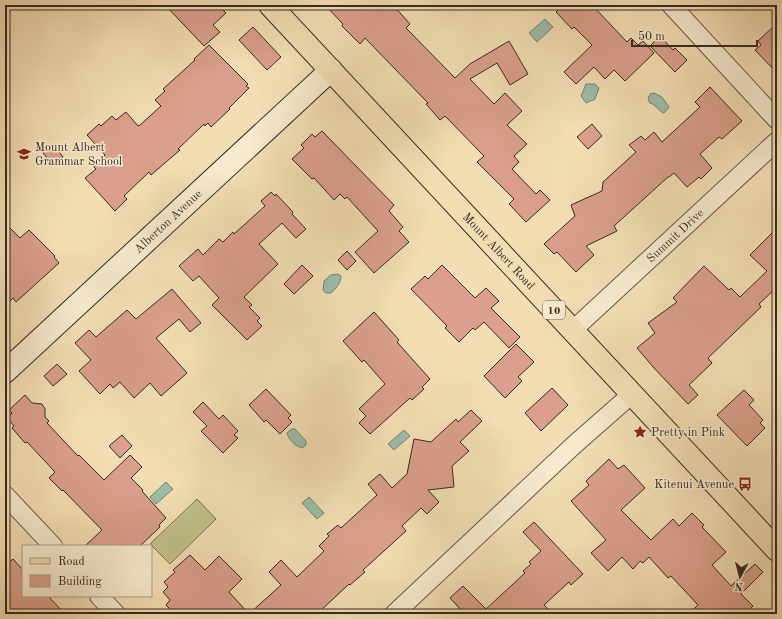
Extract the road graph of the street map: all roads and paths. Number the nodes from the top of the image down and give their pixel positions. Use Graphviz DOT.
graph roads {
  1 [pos="270,5"];
  2 [pos="671,5"];
  3 [pos="331,70"];
  4 [pos="777,120"];
  5 [pos="777,141"];
  6 [pos="573,330"];
  7 [pos="5,372"];
  8 [pos="632,394"];
  9 [pos="5,495"];
  10 [pos="52,545"];
  11 [pos="777,548"];
  12 [pos="100,597"];
  13 [pos="116,614"];
  14 [pos="394,614"];
  1 -- 3 [label="main road, Mount Albert Road / 10"];
  2 -- 4 [label="street"];
  3 -- 6 [label="main road, Mount Albert Road / 10"];
  3 -- 7 [label="main road, Alberton Avenue"];
  5 -- 6 [label="street, Summit Drive"];
  6 -- 8 [label="main road, Mount Albert Road / 10"];
  8 -- 11 [label="main road, Mount Albert Road / 10"];
  8 -- 14 [label="street"];
  9 -- 10 [label="street"];
  12 -- 13 [label="street"];
}
